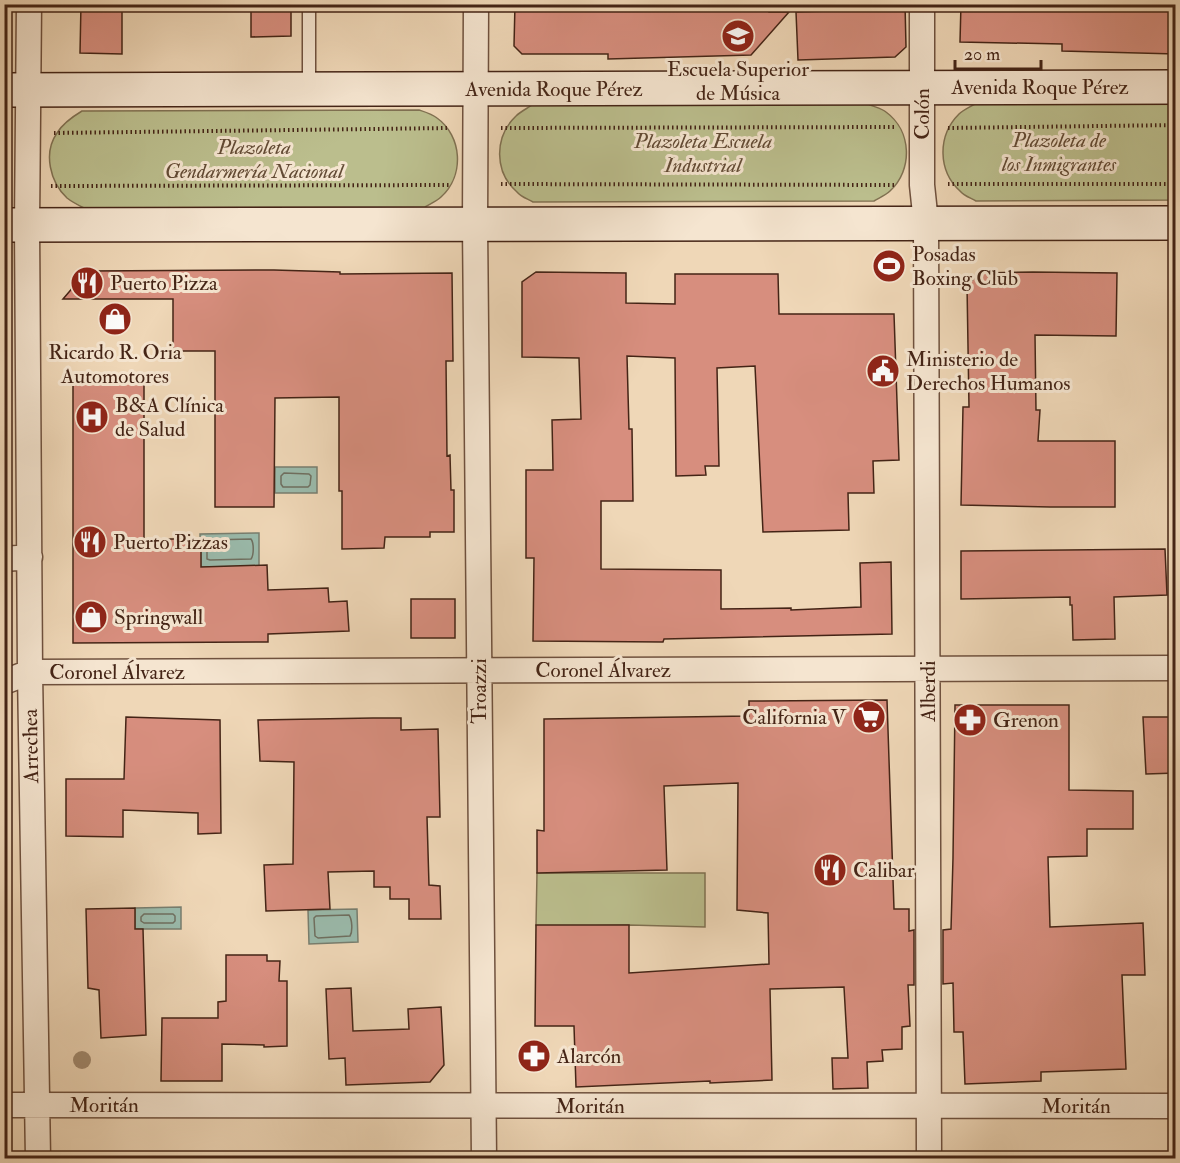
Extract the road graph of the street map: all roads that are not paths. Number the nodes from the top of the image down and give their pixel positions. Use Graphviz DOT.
graph roads {
  1 [pos="29,4"];
  2 [pos="309,4"];
  3 [pos="476,4"];
  4 [pos="922,4"];
  5 [pos="922,87"];
  6 [pos="1176,87"];
  7 [pos="17,90"];
  8 [pos="309,90"];
  9 [pos="476,90"];
  10 [pos="926,223"];
  11 [pos="1176,223"];
  12 [pos="475,224"];
  13 [pos="16,225"];
  14 [pos="30,557"];
  15 [pos="4,559"];
  16 [pos="1176,668"];
  17 [pos="928,669"];
  18 [pos="479,671"];
  19 [pos="30,672"];
  20 [pos="4,682"];
  21 [pos="4,1105"];
  22 [pos="37,1105"];
  23 [pos="483,1106"];
  24 [pos="929,1106"];
  25 [pos="1176,1106"];
  26 [pos="38,1158"];
  27 [pos="484,1158"];
  28 [pos="929,1158"];
  1 -- 7 [label="street, Arrechea"];
  2 -- 8 [label="lane"];
  3 -- 9 [label="street, Troazzi"];
  4 -- 5 [label="street, Colón"];
  5 -- 6 [label="main road, Avenida Roque Pérez"];
  5 -- 9 [label="main road, Avenida Roque Pérez"];
  5 -- 10 [label="street, Colón"];
  7 -- 8 [label="main road, Avenida Roque Pérez"];
  7 -- 13 [label="street, Arrechea"];
  8 -- 9 [label="main road, Avenida Roque Pérez"];
  9 -- 12 [label="street, Troazzi"];
  10 -- 11 [label="main road"];
  10 -- 12 [label="main road"];
  10 -- 17 [label="street, Alberdi"];
  12 -- 13 [label="main road"];
  12 -- 18 [label="street, Troazzi"];
  13 -- 14 [label="street, Arrechea"];
  14 -- 15 [label="street"];
  14 -- 19 [label="street, Arrechea"];
  16 -- 17 [label="street, Coronel Álvarez"];
  17 -- 18 [label="street, Coronel Álvarez"];
  17 -- 24 [label="street, Alberdi"];
  18 -- 19 [label="street, Coronel Álvarez"];
  18 -- 23 [label="street, Troazzi"];
  19 -- 20 [label="street"];
  19 -- 22 [label="street, Arrechea"];
  21 -- 22 [label="street, Moritán"];
  22 -- 23 [label="street, Moritán"];
  22 -- 26 [label="street, Arrechea"];
  23 -- 24 [label="street, Moritán"];
  23 -- 27 [label="street, Troazzi"];
  24 -- 25 [label="street, Moritán"];
  24 -- 28 [label="street, Alberdi"];
}
